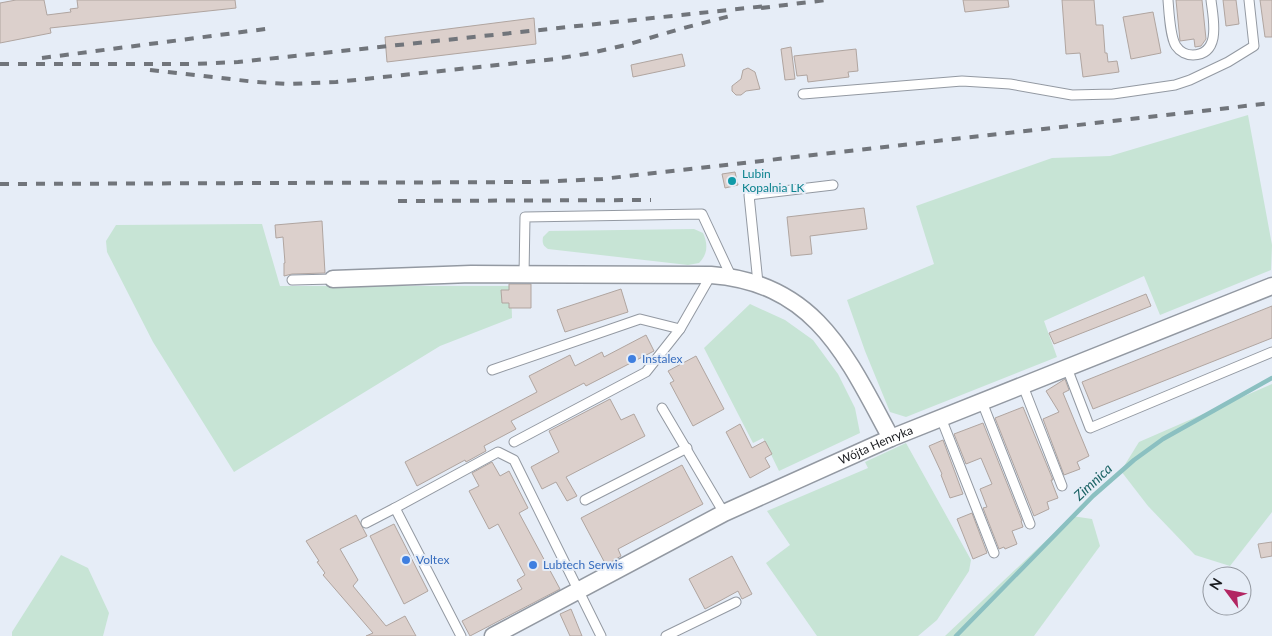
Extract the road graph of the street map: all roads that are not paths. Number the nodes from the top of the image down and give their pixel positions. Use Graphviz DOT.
graph roads {
  1 [pos="1168,0"];
  2 [pos="1211,0"];
  3 [pos="1249,0"];
  4 [pos="804,94"];
  5 [pos="833,185"];
  6 [pos="711,274"];
  7 [pos="524,275"];
  8 [pos="731,276"];
  9 [pos="333,279"];
  10 [pos="292,280"];
  11 [pos="758,283"];
  12 [pos="1272,286"];
  13 [pos="680,329"];
  14 [pos="1272,352"];
  15 [pos="1067,368"];
  16 [pos="492,370"];
  17 [pos="1023,386"];
  18 [pos="982,402"];
  19 [pos="662,408"];
  20 [pos="941,418"];
  21 [pos="892,438"];
  22 [pos="514,442"];
  23 [pos="687,448"];
  24 [pos="1062,486"];
  25 [pos="585,500"];
  26 [pos="395,508"];
  27 [pos="724,513"];
  28 [pos="366,523"];
  29 [pos="1030,524"];
  30 [pos="994,553"];
  31 [pos="579,590"];
  32 [pos="736,602"];
  33 [pos="461,636"];
  34 [pos="494,636"];
  35 [pos="601,636"];
  36 [pos="666,636"];
  1 -- 2 [label="lane"];
  3 -- 4 [label="lane"];
  5 -- 11 [label="lane"];
  6 -- 7 [label="street"];
  6 -- 8 [label="street"];
  6 -- 13 [label="lane"];
  7 -- 8 [label="lane"];
  7 -- 9 [label="street"];
  8 -- 11 [label="street"];
  9 -- 10 [label="lane"];
  11 -- 21 [label="street"];
  12 -- 15 [label="street, Wójta Henryka"];
  13 -- 16 [label="lane"];
  13 -- 22 [label="lane"];
  14 -- 15 [label="lane"];
  15 -- 17 [label="street, Wójta Henryka"];
  17 -- 18 [label="street, Wójta Henryka"];
  17 -- 24 [label="lane"];
  18 -- 20 [label="street, Wójta Henryka"];
  18 -- 29 [label="lane"];
  19 -- 23 [label="lane"];
  20 -- 21 [label="street, Wójta Henryka"];
  20 -- 30 [label="lane"];
  21 -- 27 [label="street, Wójta Henryka"];
  23 -- 25 [label="lane"];
  23 -- 27 [label="lane"];
  26 -- 28 [label="lane"];
  26 -- 31 [label="lane"];
  26 -- 33 [label="lane"];
  27 -- 31 [label="street, Wójta Henryka"];
  31 -- 34 [label="street, Wójta Henryka"];
  31 -- 35 [label="lane"];
  32 -- 36 [label="lane"];
}
